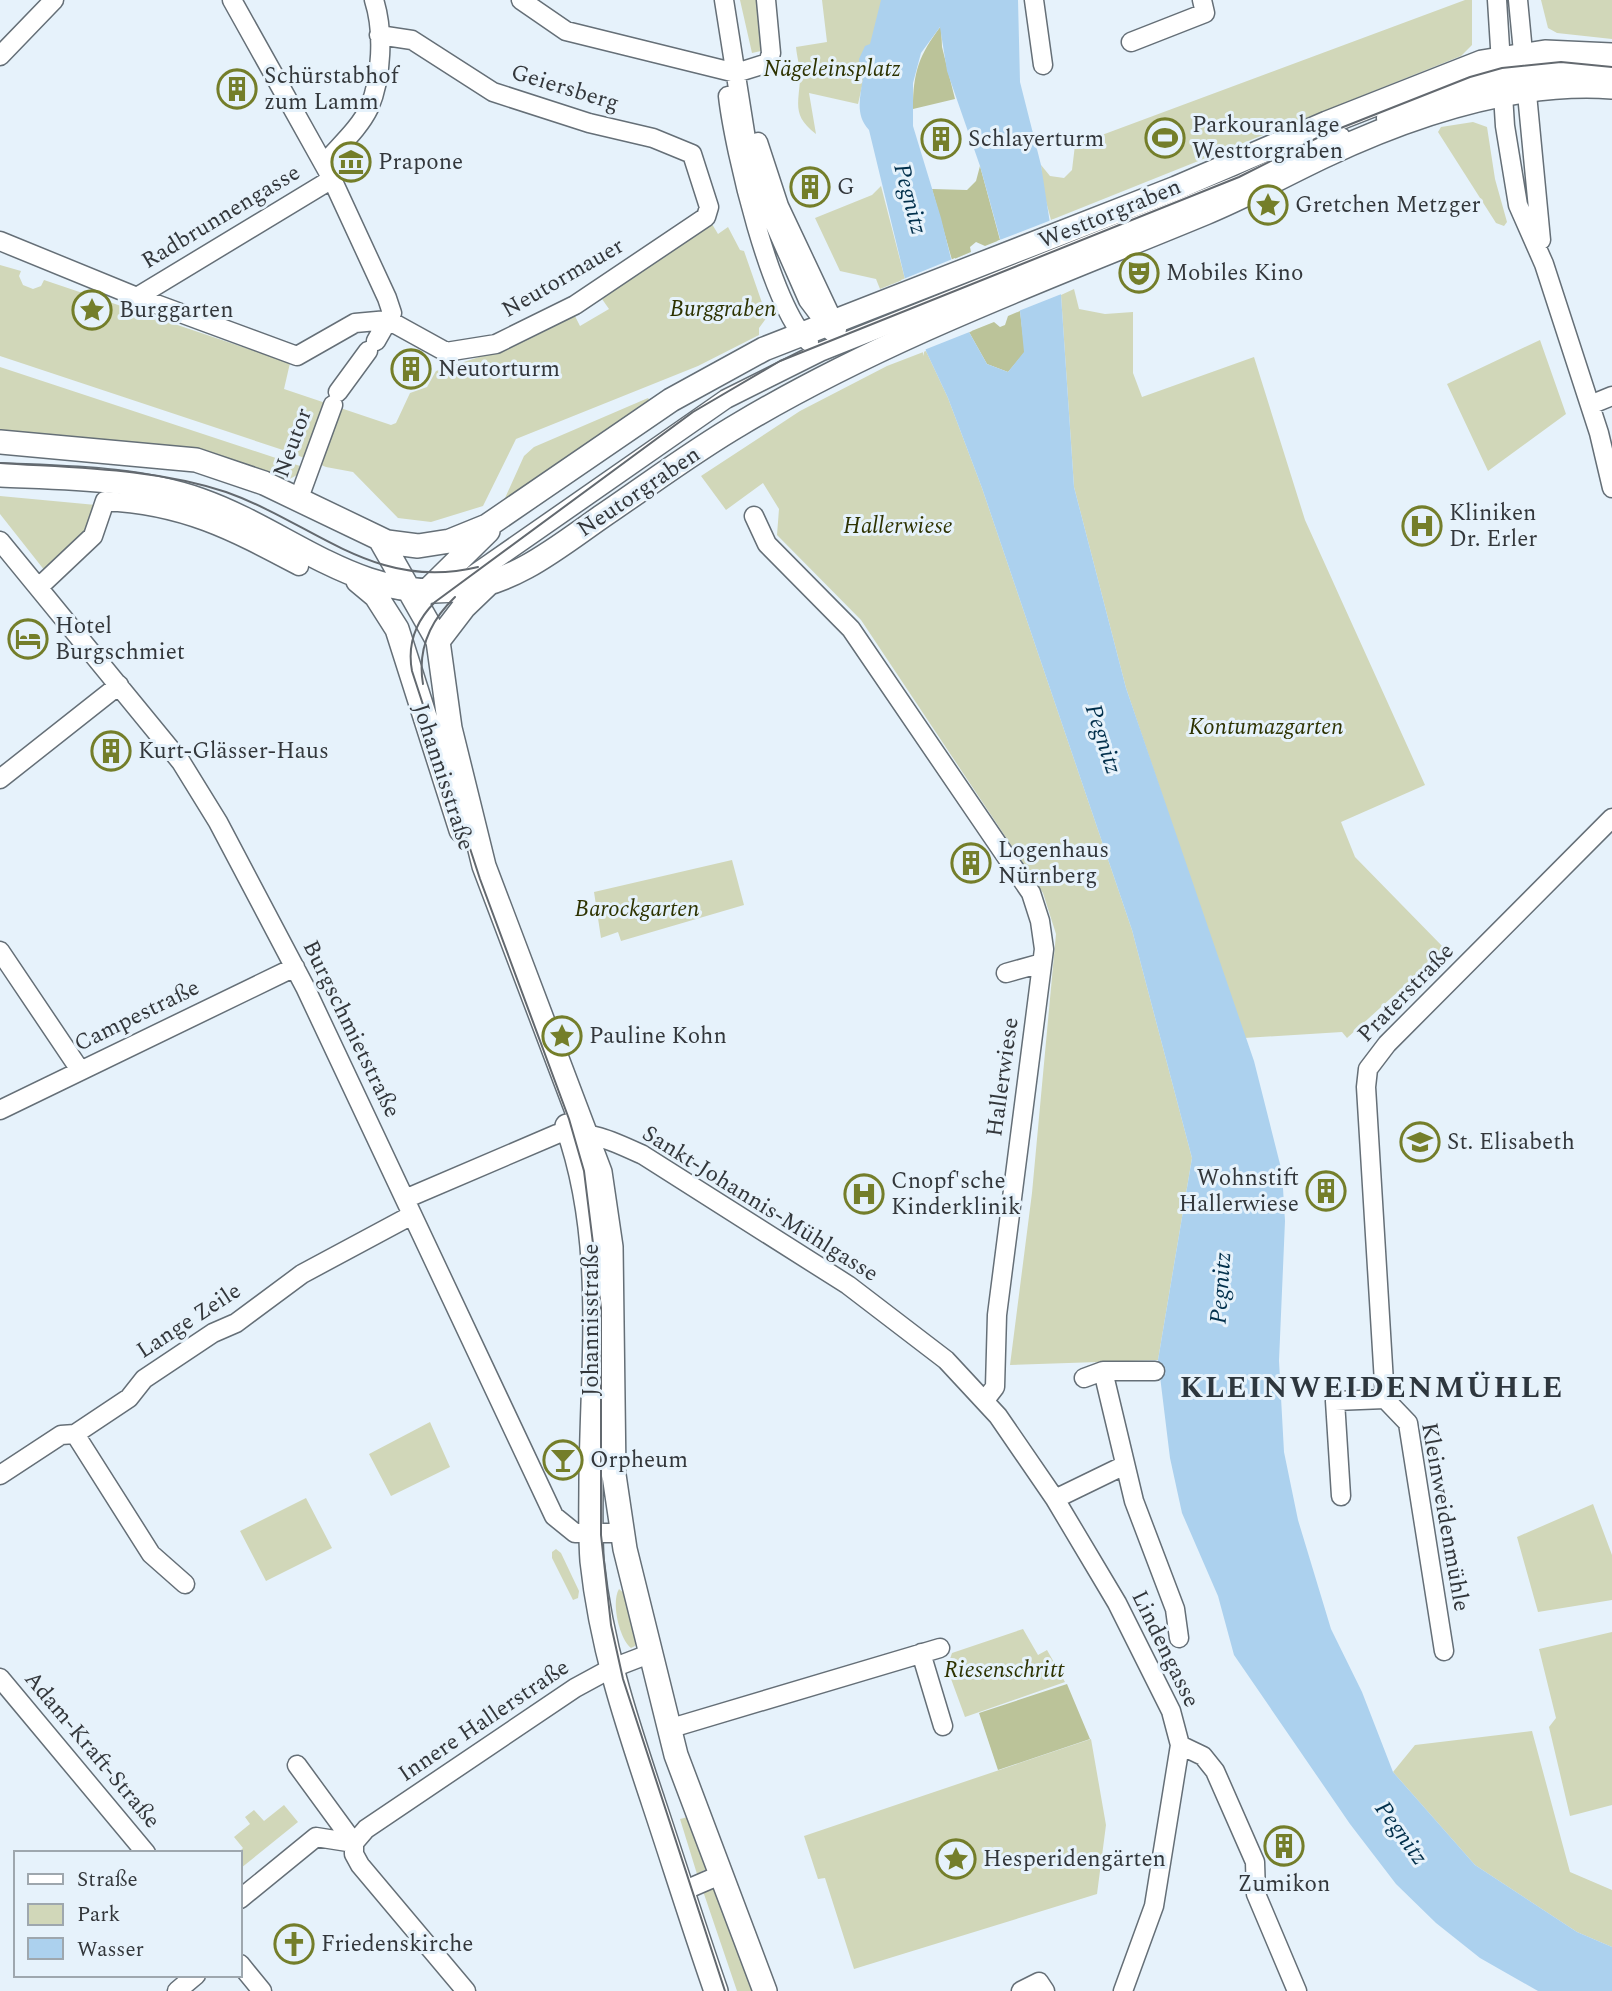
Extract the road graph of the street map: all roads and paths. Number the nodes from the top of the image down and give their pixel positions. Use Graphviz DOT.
graph roads {
  1 [pos="54,0"];
  2 [pos="232,0"];
  3 [pos="374,0"];
  4 [pos="521,0"];
  5 [pos="724,0"];
  6 [pos="766,0"];
  7 [pos="1034,0"];
  8 [pos="1202,0"];
  9 [pos="1497,0"];
  10 [pos="1518,0"];
  11 [pos="379,35"];
  12 [pos="1131,43"];
  13 [pos="1612,55"];
  14 [pos="0,56"];
  15 [pos="1043,65"];
  16 [pos="736,73"];
  17 [pos="1513,74"];
  18 [pos="1612,74"];
  19 [pos="1612,87"];
  20 [pos="746,144"];
  21 [pos="328,172"];
  22 [pos="709,207"];
  23 [pos="0,241"];
  24 [pos="1065,253"];
  25 [pos="137,297"];
  26 [pos="388,320"];
  27 [pos="892,323"];
  28 [pos="800,334"];
  29 [pos="839,339"];
  30 [pos="820,352"];
  31 [pos="785,368"];
  32 [pos="1612,396"];
  33 [pos="1590,405"];
  34 [pos="0,442"];
  35 [pos="0,475"];
  36 [pos="1612,488"];
  37 [pos="299,498"];
  38 [pos="508,512"];
  39 [pos="754,516"];
  40 [pos="380,540"];
  41 [pos="0,541"];
  42 [pos="299,566"];
  43 [pos="350,575"];
  44 [pos="489,583"];
  45 [pos="39,587"];
  46 [pos="451,590"];
  47 [pos="418,594"];
  48 [pos="401,640"];
  49 [pos="438,641"];
  50 [pos="119,685"];
  51 [pos="0,779"];
  52 [pos="1612,818"];
  53 [pos="0,951"];
  54 [pos="1042,963"];
  55 [pos="295,967"];
  56 [pos="1006,973"];
  57 [pos="80,1070"];
  58 [pos="0,1110"];
  59 [pos="577,1133"];
  60 [pos="409,1207"];
  61 [pos="1103,1371"];
  62 [pos="1155,1371"];
  63 [pos="1084,1378"];
  64 [pos="1385,1399"];
  65 [pos="985,1400"];
  66 [pos="75,1434"];
  67 [pos="1125,1465"];
  68 [pos="0,1475"];
  69 [pos="1341,1496"];
  70 [pos="1055,1499"];
  71 [pos="621,1533"];
  72 [pos="591,1535"];
  73 [pos="185,1584"];
  74 [pos="1179,1638"];
  75 [pos="940,1648"];
  76 [pos="1444,1651"];
  77 [pos="921,1653"];
  78 [pos="649,1654"];
  79 [pos="610,1669"];
  80 [pos="0,1678"];
  81 [pos="943,1726"];
  82 [pos="668,1729"];
  83 [pos="1180,1745"];
  84 [pos="297,1765"];
  85 [pos="354,1843"];
  86 [pos="144,1851"];
  87 [pos="720,1875"];
  88 [pos="683,1891"];
  89 [pos="242,1897"];
  90 [pos="242,1966"];
  91 [pos="194,1977"];
  92 [pos="177,1991"];
  93 [pos="262,1991"];
  94 [pos="466,1991"];
  95 [pos="716,1991"];
  96 [pos="765,1991"];
  97 [pos="1021,1991"];
  98 [pos="1045,1991"];
  99 [pos="1123,1991"];
  100 [pos="1297,1991"];
  1 -- 14 [label="street"];
  2 -- 21 [label="street"];
  3 -- 11 [label="street"];
  4 -- 16 [label="street"];
  5 -- 16 [label="street"];
  6 -- 16 [label="street"];
  7 -- 15 [label="street"];
  8 -- 12 [label="street"];
  9 -- 17 [label="street"];
  10 -- 17 [label="street"];
  11 -- 21 [label="street"];
  11 -- 22 [label="street, Geiersberg"];
  13 -- 17 [label="main road"];
  16 -- 20 [label="street"];
  16 -- 20 [label="street"];
  17 -- 18 [label="street"];
  17 -- 19 [label="main road"];
  17 -- 24 [label="main road, Westtorgraben"];
  17 -- 24 [label="main road, Westtorgraben"];
  17 -- 33 [label="street"];
  20 -- 28 [label="street"];
  20 -- 29 [label="street"];
  20 -- 29 [label="street"];
  21 -- 25 [label="street, Radbrunnengasse"];
  21 -- 26 [label="street"];
  22 -- 26 [label="street, Neutormauer"];
  23 -- 25 [label="street"];
  24 -- 27 [label="main road, Westtorgraben"];
  24 -- 27 [label="main road, Westtorgraben"];
  25 -- 26 [label="street"];
  26 -- 37 [label="street, Neutor"];
  27 -- 29 [label="main road, Westtorgraben"];
  27 -- 29 [label="main road, Westtorgraben"];
  28 -- 29 [label="main road"];
  28 -- 30 [label="street"];
  28 -- 38 [label="main road"];
  29 -- 30 [label="street"];
  29 -- 31 [label="street"];
  29 -- 44 [label="main road, Neutorgraben"];
  30 -- 31 [label="street"];
  31 -- 46 [label="street"];
  32 -- 33 [label="street"];
  33 -- 36 [label="street"];
  34 -- 37 [label="main road"];
  35 -- 43 [label="main road, Neutorgraben"];
  37 -- 40 [label="main road"];
  38 -- 40 [label="main road"];
  38 -- 47 [label="main road"];
  39 -- 54 [label="street, Hallerwiese"];
  40 -- 47 [label="main road"];
  41 -- 45 [label="street, Burgschmietstraße"];
  42 -- 45 [label="street"];
  43 -- 47 [label="main road, Neutorgraben"];
  43 -- 48 [label="main road, Johannisstraße"];
  44 -- 46 [label="main road, Neutorgraben"];
  44 -- 49 [label="main road"];
  45 -- 50 [label="street, Burgschmietstraße"];
  46 -- 47 [label="main road, Neutorgraben"];
  47 -- 48 [label="main road"];
  47 -- 49 [label="main road, Johannisstraße"];
  48 -- 59 [label="main road, Johannisstraße"];
  49 -- 59 [label="main road, Johannisstraße"];
  50 -- 51 [label="street"];
  50 -- 55 [label="street, Burgschmietstraße"];
  52 -- 64 [label="street, Praterstraße"];
  53 -- 57 [label="street"];
  54 -- 56 [label="street"];
  54 -- 65 [label="street, Hallerwiese"];
  55 -- 57 [label="street, Campestraße"];
  55 -- 60 [label="street, Burgschmietstraße"];
  57 -- 58 [label="street, Campestraße"];
  59 -- 60 [label="street"];
  59 -- 65 [label="street, Sankt-Johannis-Mühlgasse"];
  59 -- 71 [label="main road, Johannisstraße"];
  59 -- 72 [label="main road, Johannisstraße"];
  60 -- 66 [label="street, Lange Zeile"];
  60 -- 72 [label="street, Burgschmietstraße"];
  61 -- 62 [label="street"];
  61 -- 63 [label="street"];
  61 -- 67 [label="street"];
  64 -- 69 [label="street"];
  64 -- 76 [label="street, Kleinweidenmühle"];
  65 -- 70 [label="street, Lindengasse"];
  66 -- 68 [label="street, Lange Zeile"];
  66 -- 73 [label="street"];
  67 -- 70 [label="street"];
  67 -- 74 [label="street"];
  70 -- 83 [label="street, Lindengasse"];
  71 -- 72 [label="street"];
  71 -- 78 [label="main road, Johannisstraße"];
  72 -- 79 [label="main road, Johannisstraße"];
  75 -- 77 [label="street"];
  77 -- 81 [label="street"];
  77 -- 82 [label="street"];
  78 -- 79 [label="street, Innere Hallerstraße"];
  78 -- 82 [label="main road, Johannisstraße"];
  79 -- 85 [label="street, Innere Hallerstraße"];
  79 -- 88 [label="main road, Johannisstraße"];
  80 -- 86 [label="street, Adam-Kraft-Straße"];
  82 -- 87 [label="main road, Johannisstraße"];
  83 -- 99 [label="street, Lindengasse"];
  83 -- 100 [label="street"];
  84 -- 85 [label="street"];
  85 -- 89 [label="street"];
  85 -- 94 [label="street"];
  87 -- 88 [label="street"];
  87 -- 96 [label="main road, Johannisstraße"];
  88 -- 95 [label="main road, Johannisstraße"];
  90 -- 93 [label="street"];
  91 -- 92 [label="street"];
  97 -- 98 [label="street"];
}
